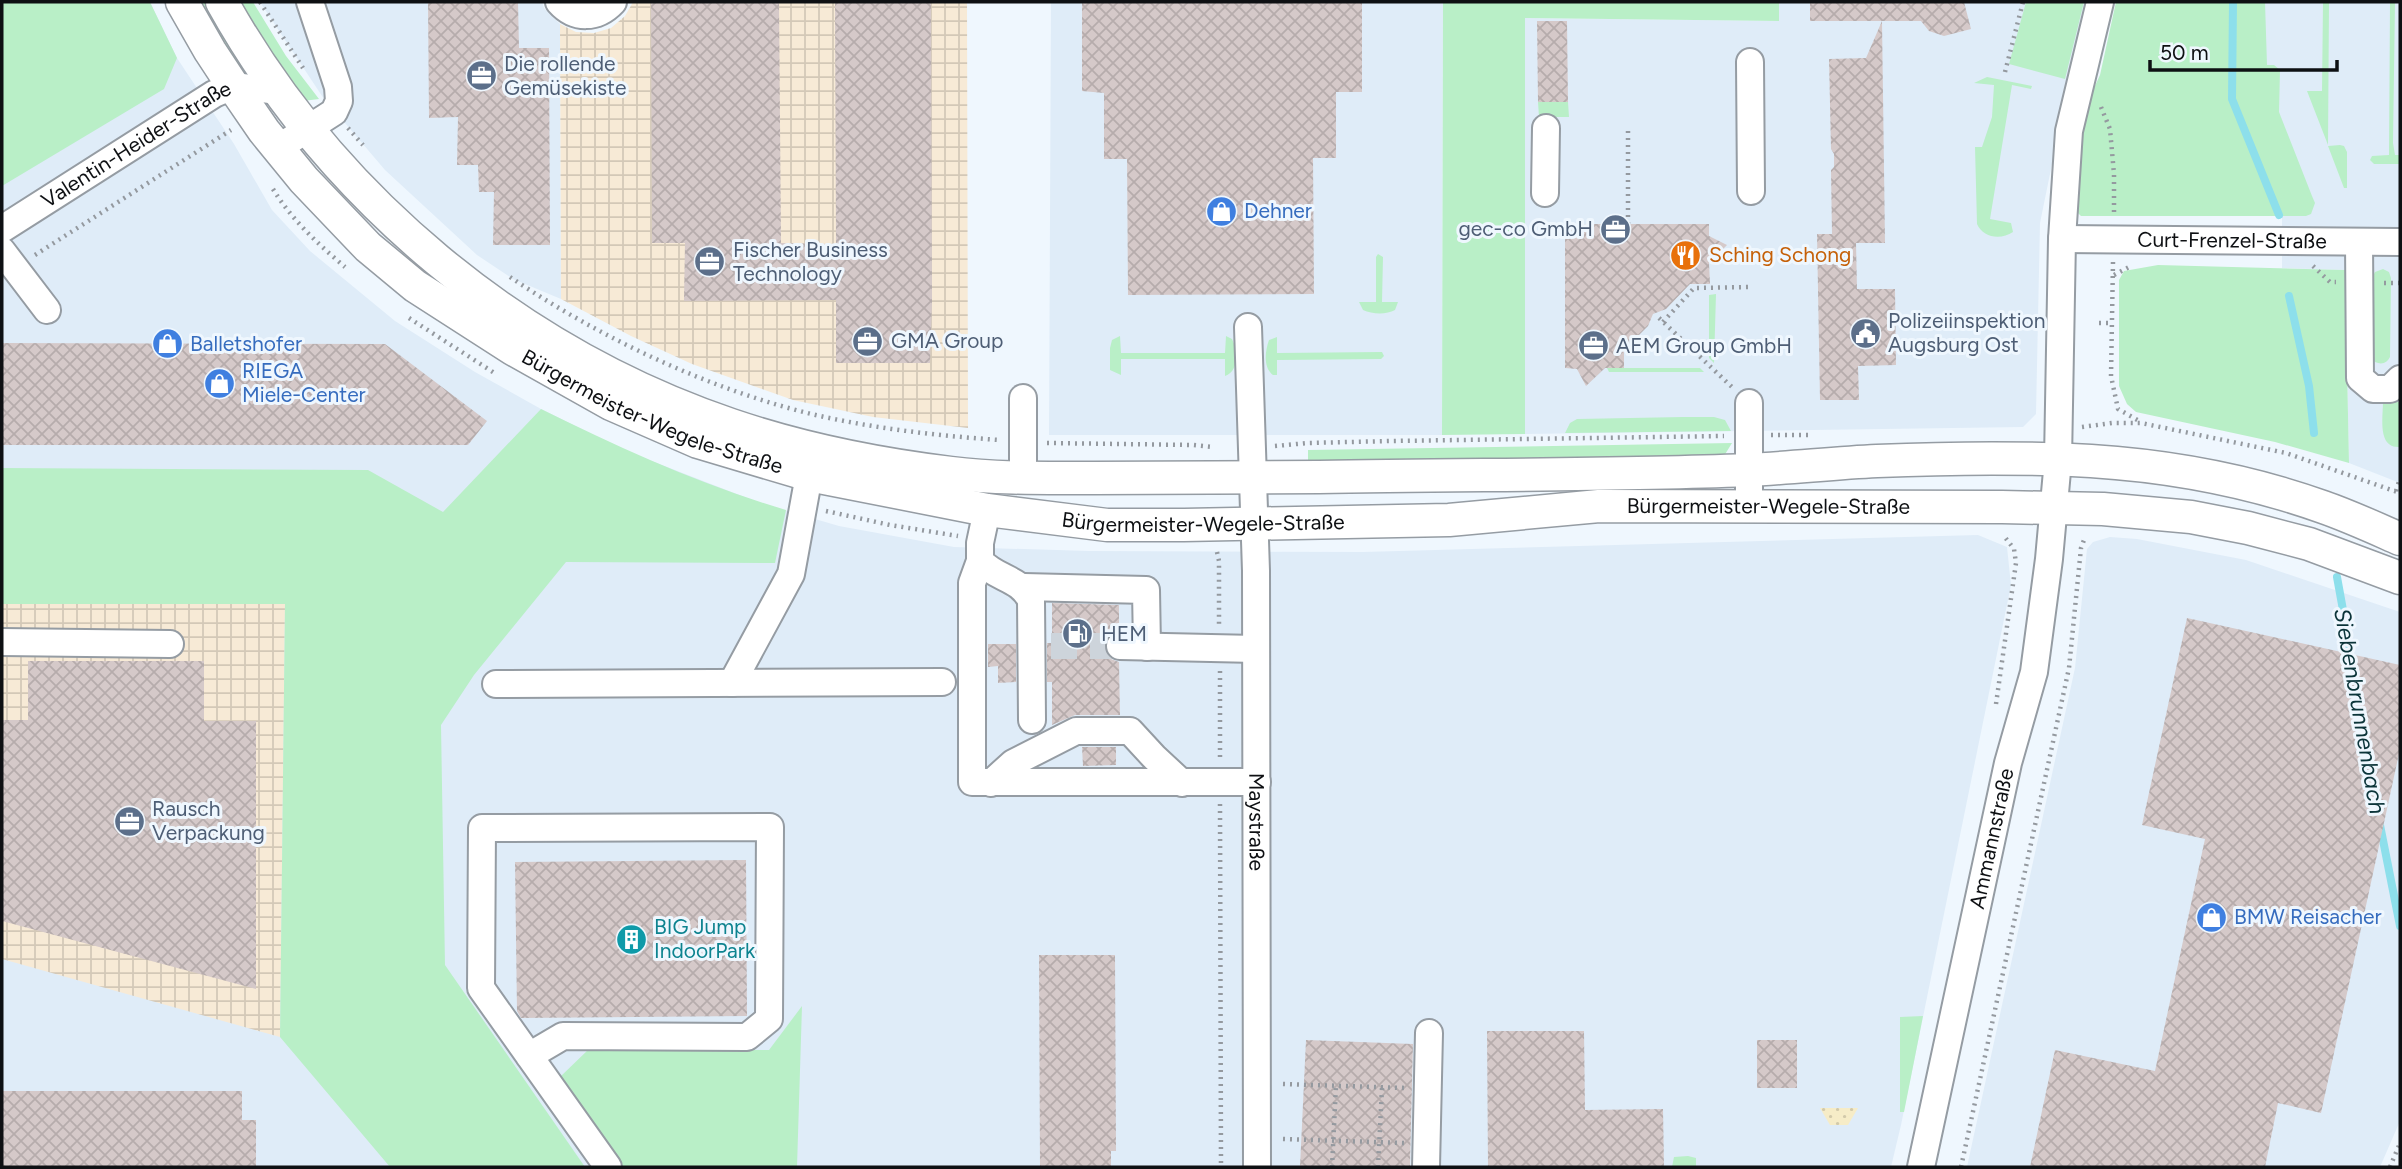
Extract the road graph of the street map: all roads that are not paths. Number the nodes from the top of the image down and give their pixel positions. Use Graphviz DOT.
graph roads {
  1 [pos="182,2"];
  2 [pos="222,2"];
  3 [pos="310,2"];
  4 [pos="559,2"];
  5 [pos="613,2"];
  6 [pos="2099,2"];
  7 [pos="1750,62"];
  8 [pos="233,86"];
  9 [pos="279,91"];
  10 [pos="308,127"];
  11 [pos="1545,128"];
  12 [pos="278,148"];
  13 [pos="1751,191"];
  14 [pos="1545,193"];
  15 [pos="2,229"];
  16 [pos="2063,239"];
  17 [pos="2359,242"];
  18 [pos="2400,242"];
  19 [pos="8,259"];
  20 [pos="47,310"];
  21 [pos="1248,327"];
  22 [pos="2400,379"];
  23 [pos="1023,398"];
  24 [pos="1749,403"];
  25 [pos="2058,460"];
  26 [pos="1749,470"];
  27 [pos="809,475"];
  28 [pos="1023,478"];
  29 [pos="1255,478"];
  30 [pos="1749,505"];
  31 [pos="2053,508"];
  32 [pos="987,510"];
  33 [pos="1254,523"];
  34 [pos="2400,539"];
  35 [pos="980,561"];
  36 [pos="2400,578"];
  37 [pos="1024,587"];
  38 [pos="2,642"];
  39 [pos="170,644"];
  40 [pos="1120,646"];
  41 [pos="1147,647"];
  42 [pos="1256,649"];
  43 [pos="942,682"];
  44 [pos="732,683"];
  45 [pos="496,684"];
  46 [pos="1031,720"];
  47 [pos="1257,782"];
  48 [pos="991,783"];
  49 [pos="1182,783"];
  50 [pos="1429,1033"];
  51 [pos="529,1056"];
  52 [pos="1426,1155"];
  53 [pos="608,1167"];
  54 [pos="1257,1167"];
  55 [pos="1921,1167"];
  1 -- 8 [label="main road, Bürgermeister-Wegele-Straße"];
  2 -- 9 [label="main road, Bürgermeister-Wegele-Straße"];
  3 -- 10 [label="street"];
  4 -- 5 [label="street"];
  6 -- 16 [label="street"];
  7 -- 13 [label="street"];
  8 -- 9 [label="street, Valentin-Heider-Straße"];
  8 -- 12 [label="main road, Bürgermeister-Wegele-Straße"];
  8 -- 15 [label="street, Valentin-Heider-Straße"];
  9 -- 10 [label="main road, Bürgermeister-Wegele-Straße"];
  10 -- 12 [label="street"];
  10 -- 28 [label="main road, Bürgermeister-Wegele-Straße"];
  11 -- 14 [label="street"];
  12 -- 27 [label="main road, Bürgermeister-Wegele-Straße"];
  16 -- 17 [label="street, Curt-Frenzel-Straße"];
  16 -- 25 [label="street"];
  17 -- 18 [label="street, Curt-Frenzel-Straße"];
  17 -- 22 [label="street"];
  19 -- 20 [label="street"];
  21 -- 29 [label="street, Maystraße"];
  23 -- 28 [label="street"];
  24 -- 26 [label="street"];
  25 -- 26 [label="main road, Bürgermeister-Wegele-Straße"];
  25 -- 31 [label="street"];
  25 -- 34 [label="main road, Bürgermeister-Wegele-Straße"];
  26 -- 29 [label="main road, Bürgermeister-Wegele-Straße"];
  26 -- 30 [label="street"];
  27 -- 32 [label="main road, Bürgermeister-Wegele-Straße"];
  27 -- 44 [label="street"];
  28 -- 29 [label="main road, Bürgermeister-Wegele-Straße"];
  29 -- 33 [label="street, Maystraße"];
  30 -- 31 [label="main road, Bürgermeister-Wegele-Straße"];
  30 -- 33 [label="main road, Bürgermeister-Wegele-Straße"];
  31 -- 36 [label="main road, Bürgermeister-Wegele-Straße"];
  31 -- 55 [label="street, Ammannstraße"];
  32 -- 33 [label="main road, Bürgermeister-Wegele-Straße"];
  32 -- 35 [label="street"];
  33 -- 42 [label="street, Maystraße"];
  35 -- 37 [label="street"];
  35 -- 48 [label="street"];
  37 -- 41 [label="street"];
  37 -- 46 [label="street"];
  38 -- 39 [label="street"];
  40 -- 41 [label="street"];
  41 -- 42 [label="street"];
  42 -- 47 [label="street, Maystraße"];
  43 -- 44 [label="street"];
  44 -- 45 [label="street"];
  47 -- 49 [label="street"];
  47 -- 54 [label="street, Maystraße"];
  48 -- 49 [label="street"];
  48 -- 49 [label="street"];
  50 -- 52 [label="street"];
  51 -- 51 [label="street"];
  51 -- 53 [label="street"];
}
